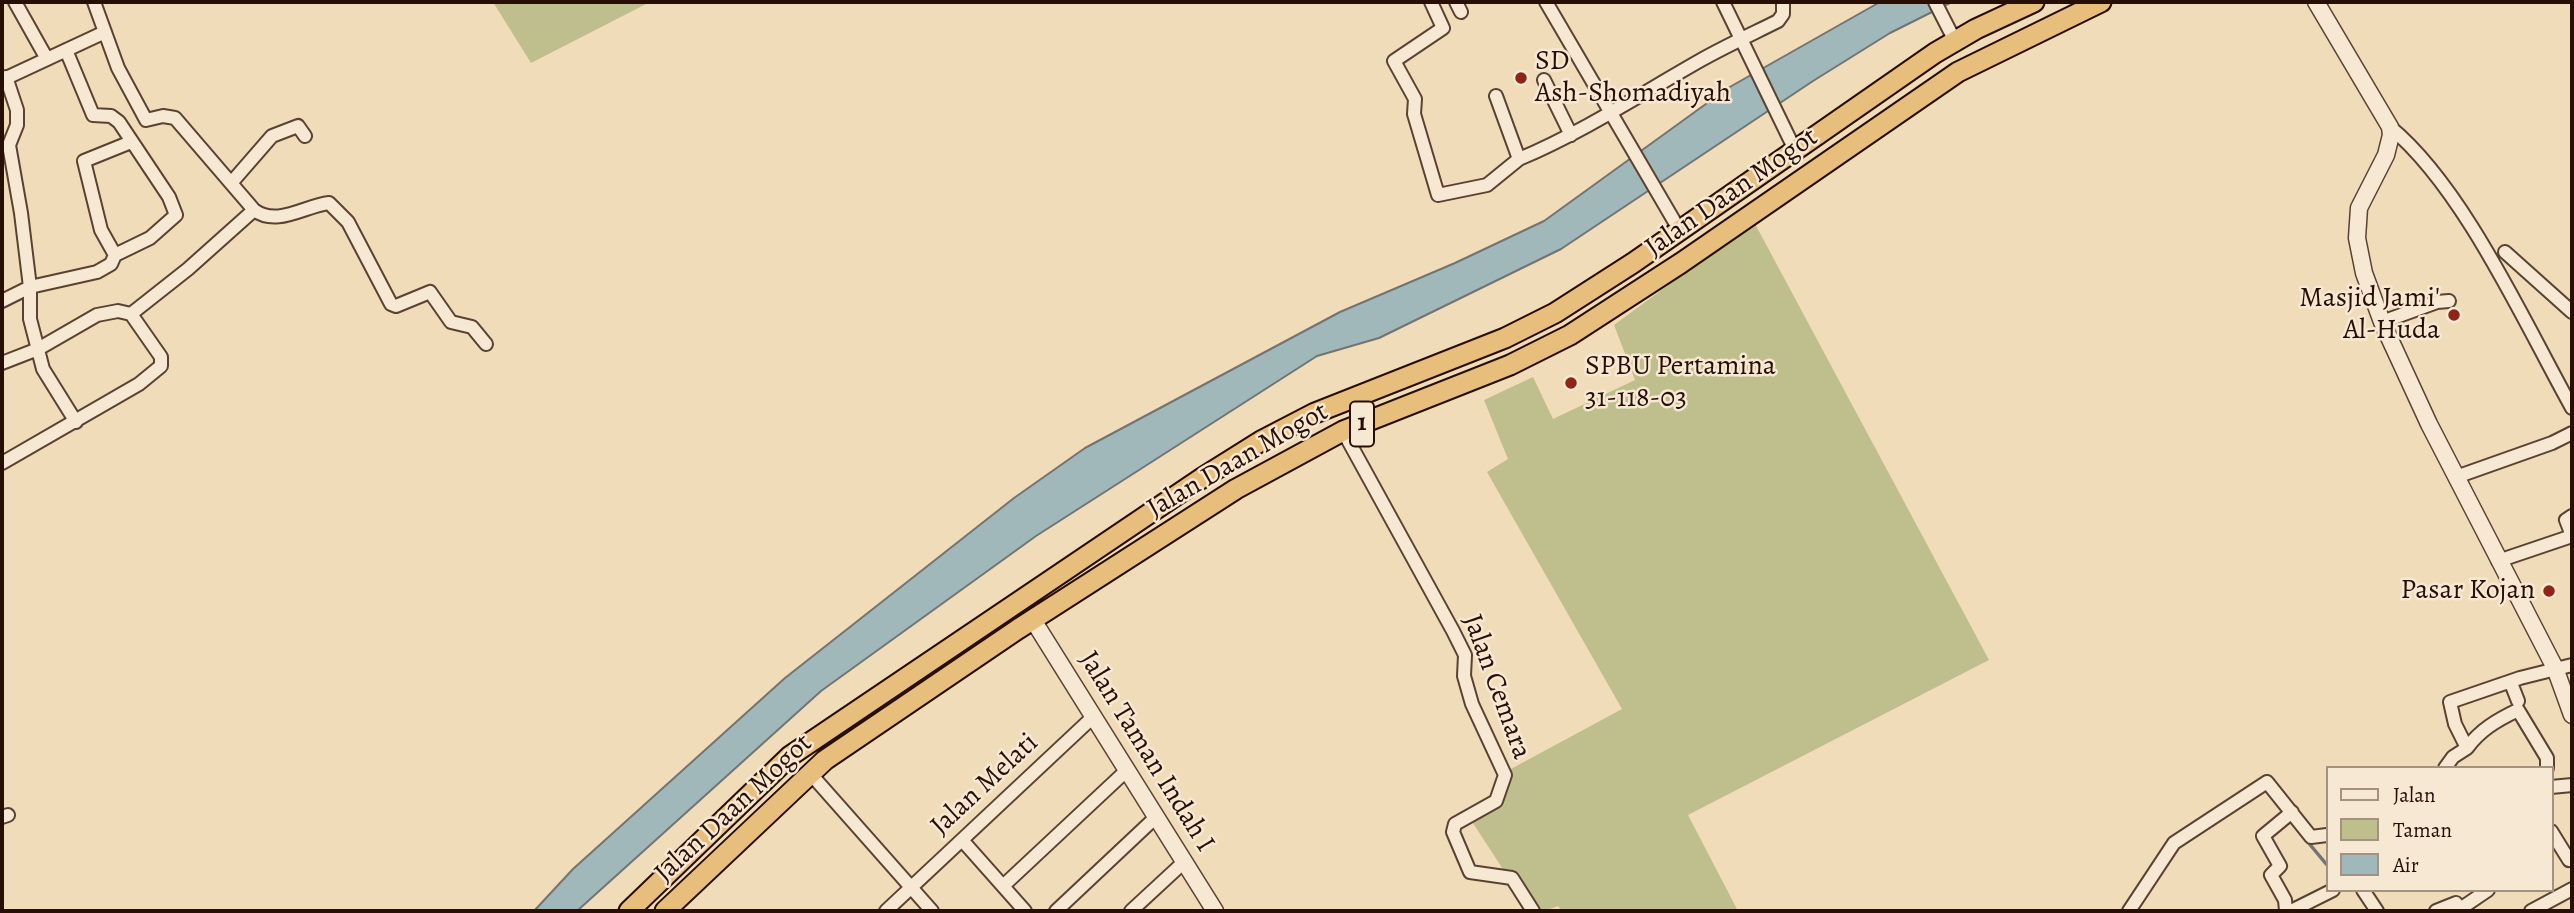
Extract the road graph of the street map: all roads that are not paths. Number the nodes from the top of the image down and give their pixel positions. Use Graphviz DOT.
graph roads {
  1 [pos="15,2"];
  2 [pos="94,2"];
  3 [pos="1431,2"];
  4 [pos="1546,2"];
  5 [pos="1723,2"];
  6 [pos="1783,2"];
  7 [pos="1935,2"];
  8 [pos="2033,2"];
  9 [pos="2096,2"];
  10 [pos="2316,2"];
  11 [pos="2045,28"];
  12 [pos="105,32"];
  13 [pos="1746,41"];
  14 [pos="1955,41"];
  15 [pos="66,50"];
  16 [pos="47,59"];
  17 [pos="4,78"];
  18 [pos="1544,80"];
  19 [pos="1496,96"];
  20 [pos="1611,113"];
  21 [pos="2390,127"];
  22 [pos="7,135"];
  23 [pos="1571,135"];
  24 [pos="305,136"];
  25 [pos="131,142"];
  26 [pos="1792,144"];
  27 [pos="1520,159"];
  28 [pos="232,182"];
  29 [pos="254,209"];
  30 [pos="1680,231"];
  31 [pos="2505,252"];
  32 [pos="115,255"];
  33 [pos="30,287"];
  34 [pos="2,301"];
  35 [pos="2449,301"];
  36 [pos="2572,312"];
  37 [pos="131,314"];
  38 [pos="2382,322"];
  39 [pos="486,344"];
  40 [pos="38,349"];
  41 [pos="2,363"];
  42 [pos="1439,363"];
  43 [pos="1394,381"];
  44 [pos="1447,390"];
  45 [pos="1404,407"];
  46 [pos="2572,408"];
  47 [pos="76,422"];
  48 [pos="1343,431"];
  49 [pos="2572,433"];
  50 [pos="2,463"];
  51 [pos="2456,477"];
  52 [pos="2572,516"];
  53 [pos="2498,561"];
  54 [pos="1033,620"];
  55 [pos="2572,665"];
  56 [pos="2555,668"];
  57 [pos="2511,683"];
  58 [pos="2518,701"];
  59 [pos="2572,715"];
  60 [pos="1093,717"];
  61 [pos="2467,748"];
  62 [pos="2446,766"];
  63 [pos="2547,766"];
  64 [pos="1126,771"];
  65 [pos="809,772"];
  66 [pos="2572,785"];
  67 [pos="2553,787"];
  68 [pos="2289,814"];
  69 [pos="1156,817"];
  70 [pos="2553,834"];
  71 [pos="2326,835"];
  72 [pos="962,840"];
  73 [pos="2572,859"];
  74 [pos="1184,862"];
  75 [pos="1003,886"];
  76 [pos="911,888"];
  77 [pos="2572,889"];
  78 [pos="2329,892"];
  79 [pos="2364,892"];
  80 [pos="2485,892"];
  81 [pos="1210,909"];
  82 [pos="2460,910"];
  83 [pos="629,911"];
  84 [pos="665,911"];
  85 [pos="886,911"];
  86 [pos="932,911"];
  87 [pos="1025,911"];
  88 [pos="1056,911"];
  89 [pos="1131,911"];
  90 [pos="1532,911"];
  91 [pos="2129,911"];
  92 [pos="2286,911"];
  93 [pos="2291,911"];
  94 [pos="2377,911"];
  95 [pos="2436,911"];
  96 [pos="2531,911"];
  1 -- 16 [label="street"];
  2 -- 12 [label="street"];
  3 -- 27 [label="street"];
  4 -- 20 [label="street"];
  5 -- 13 [label="street"];
  6 -- 13 [label="street"];
  7 -- 14 [label="street"];
  8 -- 11 [label="highway"];
  8 -- 14 [label="highway, Jalan Daan Mogot / 1"];
  9 -- 11 [label="highway, Jalan Daan Mogot / 1"];
  10 -- 21 [label="street"];
  11 -- 44 [label="highway, Jalan Daan Mogot / 1"];
  12 -- 15 [label="street"];
  12 -- 28 [label="street"];
  13 -- 20 [label="street"];
  13 -- 26 [label="street"];
  14 -- 26 [label="highway, Jalan Daan Mogot / 1"];
  15 -- 16 [label="street"];
  15 -- 25 [label="street"];
  16 -- 17 [label="street"];
  17 -- 22 [label="street"];
  18 -- 23 [label="street"];
  19 -- 27 [label="street"];
  20 -- 23 [label="street"];
  20 -- 30 [label="street"];
  21 -- 38 [label="street"];
  21 -- 46 [label="street"];
  22 -- 33 [label="street"];
  23 -- 27 [label="street"];
  24 -- 28 [label="street"];
  25 -- 32 [label="street"];
  25 -- 32 [label="street"];
  26 -- 30 [label="highway, Jalan Daan Mogot / 1"];
  28 -- 29 [label="street"];
  29 -- 37 [label="street"];
  29 -- 39 [label="street"];
  30 -- 42 [label="highway, Jalan Daan Mogot / 1"];
  31 -- 36 [label="street"];
  32 -- 33 [label="street"];
  33 -- 34 [label="street"];
  33 -- 40 [label="street"];
  35 -- 38 [label="street"];
  37 -- 40 [label="street"];
  37 -- 47 [label="street"];
  38 -- 51 [label="street"];
  40 -- 41 [label="street"];
  40 -- 47 [label="street"];
  42 -- 43 [label="highway, Jalan Daan Mogot / 1"];
  42 -- 44 [label="highway"];
  43 -- 45 [label="highway"];
  43 -- 83 [label="highway, Jalan Daan Mogot / 1"];
  44 -- 45 [label="highway, Jalan Daan Mogot / 1"];
  45 -- 48 [label="highway, Jalan Daan Mogot / 1"];
  47 -- 50 [label="street"];
  48 -- 54 [label="highway, Jalan Daan Mogot / 1"];
  48 -- 90 [label="street, Jalan Cemara"];
  49 -- 51 [label="street"];
  51 -- 53 [label="street"];
  52 -- 53 [label="street"];
  53 -- 56 [label="street"];
  54 -- 60 [label="street, Jalan Taman Indah I"];
  54 -- 65 [label="highway, Jalan Daan Mogot / 1"];
  55 -- 56 [label="street"];
  56 -- 57 [label="street"];
  56 -- 59 [label="street"];
  57 -- 58 [label="street"];
  57 -- 61 [label="street"];
  60 -- 64 [label="street, Jalan Taman Indah I"];
  60 -- 72 [label="street, Jalan Melati"];
  61 -- 62 [label="street"];
  61 -- 63 [label="street"];
  64 -- 69 [label="street, Jalan Taman Indah I"];
  64 -- 75 [label="street"];
  65 -- 76 [label="street"];
  65 -- 84 [label="highway, Jalan Daan Mogot / 1"];
  66 -- 67 [label="street"];
  68 -- 71 [label="street"];
  68 -- 91 [label="street"];
  68 -- 92 [label="street"];
  69 -- 74 [label="street, Jalan Taman Indah I"];
  69 -- 88 [label="street"];
  70 -- 73 [label="street"];
  72 -- 75 [label="street"];
  72 -- 76 [label="street, Jalan Melati"];
  74 -- 81 [label="street, Jalan Taman Indah I"];
  74 -- 89 [label="street"];
  75 -- 87 [label="street"];
  76 -- 85 [label="street, Jalan Melati"];
  76 -- 86 [label="street"];
  77 -- 96 [label="street"];
  78 -- 93 [label="street"];
  79 -- 94 [label="street"];
  80 -- 82 [label="street"];
  82 -- 95 [label="street"];
}
